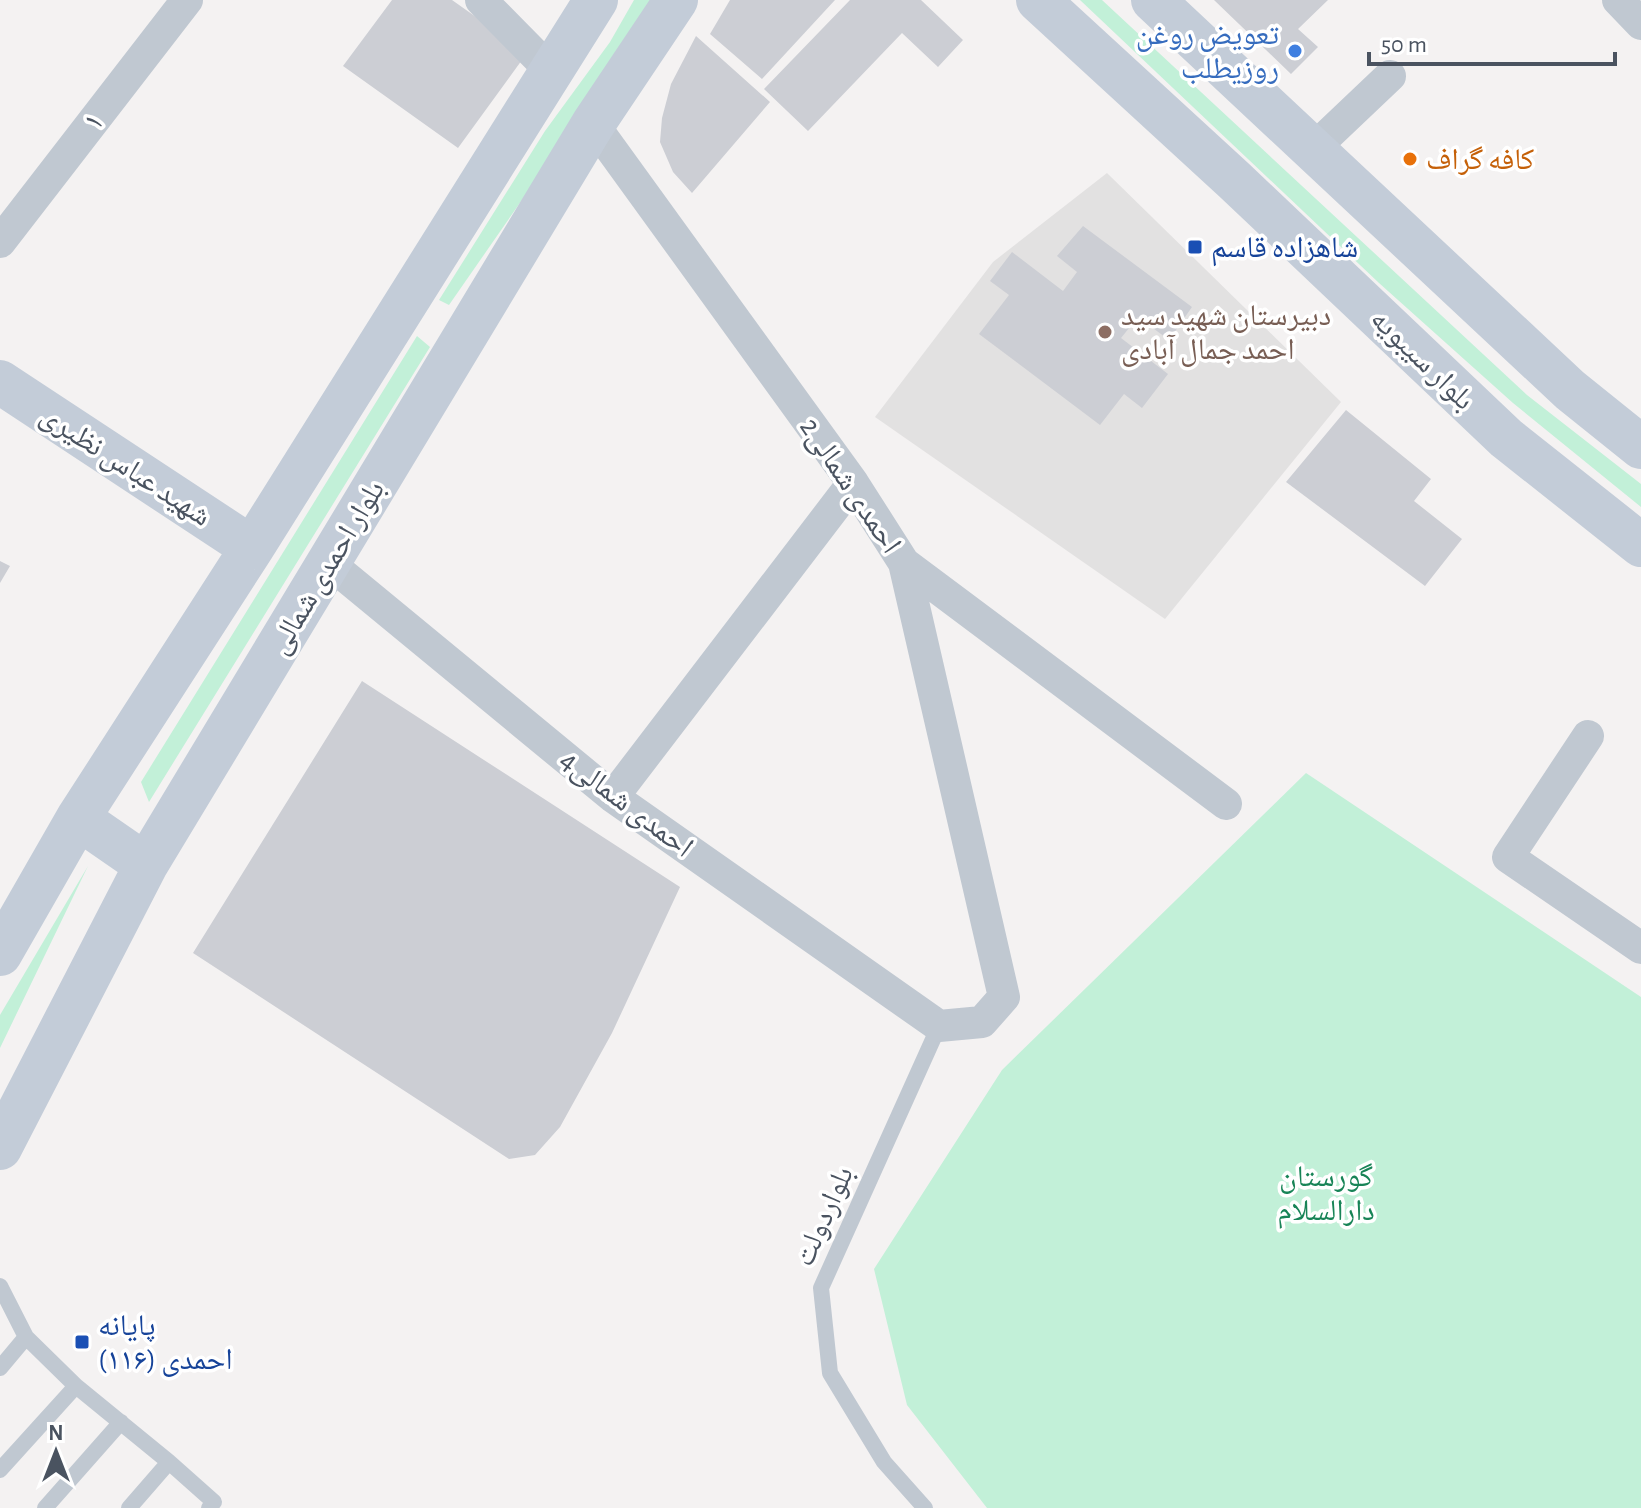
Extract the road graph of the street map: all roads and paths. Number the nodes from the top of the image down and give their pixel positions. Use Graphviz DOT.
graph roads {
  1 [pos="187,0"];
  2 [pos="481,0"];
  3 [pos="596,0"];
  4 [pos="676,0"];
  5 [pos="1038,0"];
  6 [pos="1153,0"];
  7 [pos="1618,0"];
  8 [pos="1641,24"];
  9 [pos="552,72"];
  10 [pos="1390,76"];
  11 [pos="593,124"];
  12 [pos="1311,151"];
  13 [pos="0,242"];
  14 [pos="0,382"];
  15 [pos="1641,447"];
  16 [pos="853,483"];
  17 [pos="1641,545"];
  18 [pos="252,548"];
  19 [pos="329,563"];
  20 [pos="904,563"];
  21 [pos="1588,736"];
  22 [pos="613,797"];
  23 [pos="1226,804"];
  24 [pos="78,818"];
  25 [pos="146,865"];
  26 [pos="6,930"];
  27 [pos="1641,948"];
  28 [pos="939,1026"];
  29 [pos="0,1148"];
  30 [pos="0,1286"];
  31 [pos="26,1337"];
  32 [pos="0,1368"];
  33 [pos="76,1386"];
  34 [pos="121,1422"];
  35 [pos="169,1462"];
  36 [pos="0,1470"];
  37 [pos="45,1508"];
  38 [pos="129,1508"];
  39 [pos="209,1508"];
  40 [pos="925,1508"];
  1 -- 13 [label="street, ۱"];
  2 -- 9 [label="street"];
  3 -- 9 [label="main road"];
  4 -- 11 [label="main road, بلوار احمدی شمالی"];
  5 -- 17 [label="main road, بلوار سیبویه"];
  6 -- 12 [label="main road"];
  7 -- 8 [label="street"];
  9 -- 18 [label="main road"];
  10 -- 12 [label="street"];
  11 -- 16 [label="street, 2احمدی شمالی"];
  11 -- 19 [label="main road, بلوار احمدی شمالی"];
  12 -- 15 [label="main road"];
  14 -- 18 [label="main road, شهید عباس نظیری"];
  16 -- 20 [label="street, 2احمدی شمالی"];
  16 -- 22 [label="street"];
  18 -- 24 [label="main road"];
  19 -- 22 [label="street, 4احمدی شمالی"];
  19 -- 25 [label="main road, بلوار احمدی شمالی"];
  20 -- 23 [label="street"];
  20 -- 28 [label="street, 2احمدی شمالی"];
  21 -- 27 [label="street"];
  22 -- 28 [label="street, 4احمدی شمالی"];
  24 -- 25 [label="main road"];
  24 -- 26 [label="main road"];
  25 -- 29 [label="main road, بلوار احمدی شمالی"];
  28 -- 40 [label="lane, بلواردولت"];
  30 -- 31 [label="lane"];
  31 -- 32 [label="lane"];
  31 -- 33 [label="lane"];
  33 -- 34 [label="lane"];
  33 -- 36 [label="lane"];
  34 -- 35 [label="lane"];
  34 -- 37 [label="lane"];
  35 -- 38 [label="lane"];
  35 -- 39 [label="lane"];
}
